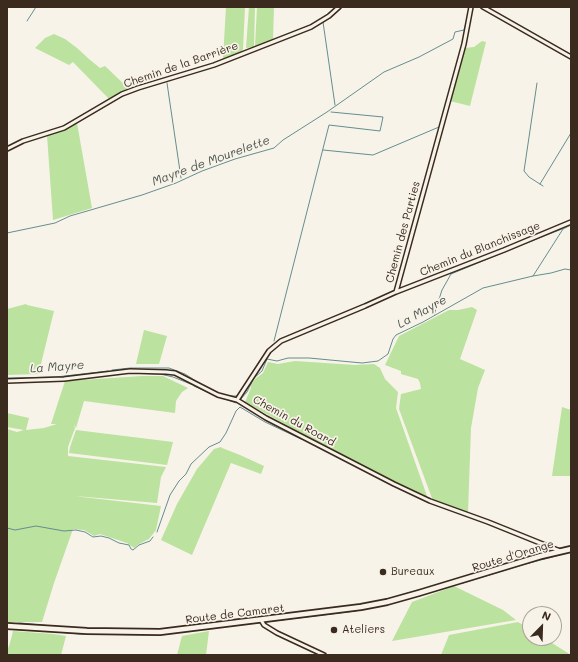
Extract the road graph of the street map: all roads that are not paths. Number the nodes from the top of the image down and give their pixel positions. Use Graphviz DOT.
graph roads {
  1 [pos="339,7"];
  2 [pos="471,7"];
  3 [pos="483,7"];
  4 [pos="571,57"];
  5 [pos="7,148"];
  6 [pos="571,222"];
  7 [pos="396,292"];
  8 [pos="7,380"];
  9 [pos="237,400"];
  10 [pos="571,549"];
  11 [pos="560,551"];
  12 [pos="461,581"];
  13 [pos="261,620"];
  14 [pos="7,626"];
  15 [pos="324,655"];
  1 -- 5 [label="street, Chemin de la Barrière"];
  2 -- 7 [label="street, Chemin des Parties"];
  3 -- 4 [label="street"];
  6 -- 7 [label="street, Chemin du Blanchissage"];
  7 -- 9 [label="street, Chemin des Parties"];
  8 -- 9 [label="street, Chemin du Roard"];
  9 -- 11 [label="street, Chemin du Roard"];
  10 -- 11 [label="main road, Route d'Orange"];
  11 -- 12 [label="main road, Route d'Orange"];
  12 -- 13 [label="main road, Route de Camaret"];
  13 -- 14 [label="main road, Route de Camaret"];
  13 -- 15 [label="street"];
}
